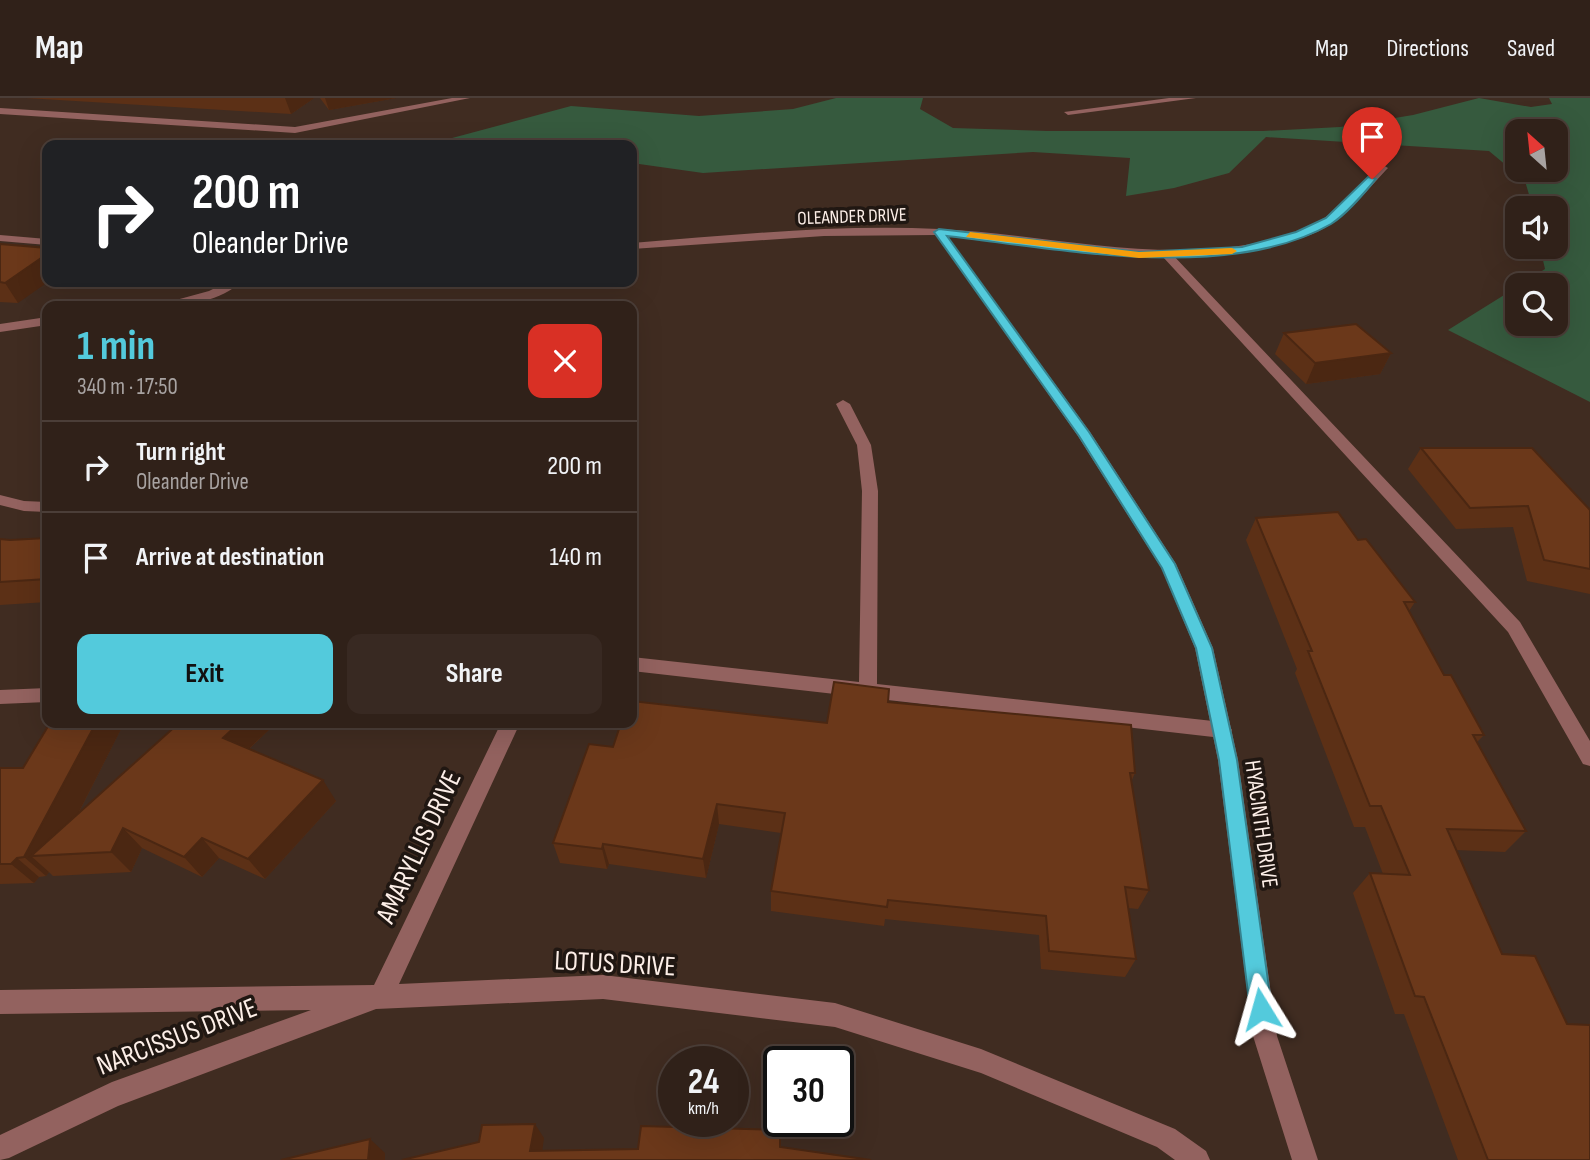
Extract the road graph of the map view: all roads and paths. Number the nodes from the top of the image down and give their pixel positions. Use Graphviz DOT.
graph roads {
  1 [pos="466,98"];
  2 [pos="1192,98"];
  3 [pos="0,111"];
  4 [pos="1068,112"];
  5 [pos="1382,168"];
  6 [pos="939,232"];
  7 [pos="0,238"];
  8 [pos="42,242"];
  9 [pos="637,246"];
  10 [pos="1167,255"];
  11 [pos="226,287"];
  12 [pos="182,301"];
  13 [pos="42,322"];
  14 [pos="0,328"];
  15 [pos="843,404"];
  16 [pos="0,499"];
  17 [pos="42,506"];
  18 [pos="637,665"];
  19 [pos="868,691"];
  20 [pos="42,695"];
  21 [pos="0,697"];
  22 [pos="508,728"];
  23 [pos="1222,730"];
  24 [pos="1590,758"];
  25 [pos="381,997"];
  26 [pos="0,1002"];
  27 [pos="0,1149"];
  28 [pos="1197,1160"];
  29 [pos="1305,1160"];
  1 -- 3 [label="street"];
  2 -- 4 [label="street"];
  5 -- 10 [label="street, OLEANDER DRIVE"];
  6 -- 9 [label="street, OLEANDER DRIVE"];
  6 -- 10 [label="street, OLEANDER DRIVE"];
  6 -- 23 [label="street, HYACINTH DRIVE"];
  7 -- 8 [label="street"];
  10 -- 24 [label="street"];
  11 -- 12 [label="street"];
  13 -- 14 [label="street"];
  15 -- 19 [label="street"];
  16 -- 17 [label="street"];
  18 -- 19 [label="street"];
  19 -- 23 [label="street"];
  20 -- 21 [label="street"];
  22 -- 25 [label="street, AMARYLLIS DRIVE"];
  23 -- 29 [label="street, HYACINTH DRIVE"];
  25 -- 26 [label="street, LOTUS DRIVE"];
  25 -- 27 [label="street, NARCISSUS DRIVE"];
  25 -- 28 [label="street, LOTUS DRIVE"];
}
